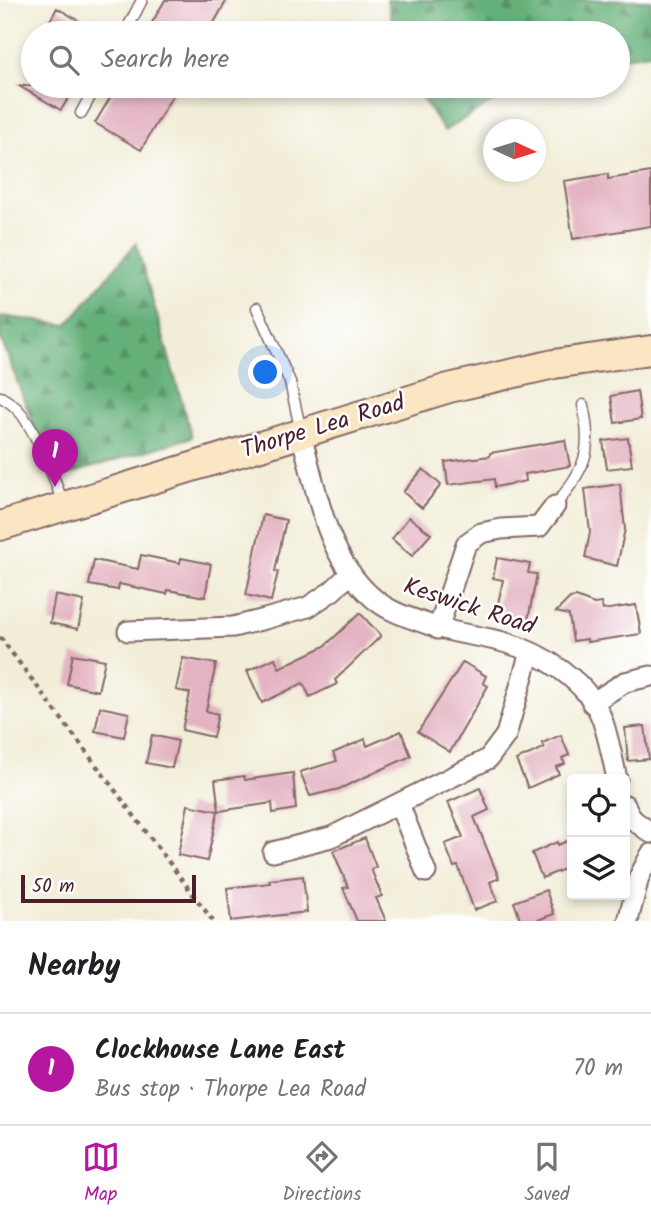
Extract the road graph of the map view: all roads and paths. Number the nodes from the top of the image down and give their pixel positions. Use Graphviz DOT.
graph roads {
  1 [pos="142,0"];
  2 [pos="131,21"];
  3 [pos="89,98"];
  4 [pos="81,113"];
  5 [pos="257,308"];
  6 [pos="651,350"];
  7 [pos="1,397"];
  8 [pos="583,405"];
  9 [pos="301,434"];
  10 [pos="555,506"];
  11 [pos="63,507"];
  12 [pos="0,526"];
  13 [pos="351,573"];
  14 [pos="438,629"];
  15 [pos="128,631"];
  16 [pos="0,637"];
  17 [pos="530,652"];
  18 [pos="651,676"];
  19 [pos="592,703"];
  20 [pos="616,774"];
  21 [pos="399,804"];
  22 [pos="630,815"];
  23 [pos="651,833"];
  24 [pos="273,852"];
  25 [pos="651,854"];
  26 [pos="426,872"];
  27 [pos="213,921"];
  28 [pos="628,921"];
  1 -- 2 [label="lane"];
  3 -- 4 [label="lane"];
  5 -- 9 [label="lane"];
  6 -- 9 [label="main road, Thorpe Lea Road"];
  7 -- 11 [label="lane"];
  8 -- 10 [label="lane"];
  9 -- 11 [label="main road, Thorpe Lea Road"];
  9 -- 13 [label="street, Keswick Road"];
  10 -- 14 [label="street"];
  11 -- 12 [label="main road, Thorpe Lea Road"];
  13 -- 14 [label="street, Keswick Road"];
  13 -- 15 [label="street"];
  14 -- 17 [label="street, Keswick Road"];
  16 -- 27 [label="path"];
  17 -- 19 [label="street, Keswick Road"];
  17 -- 21 [label="street"];
  18 -- 19 [label="street"];
  19 -- 20 [label="street, Keswick Road"];
  21 -- 24 [label="street"];
  21 -- 26 [label="street"];
  22 -- 23 [label="street"];
  25 -- 28 [label="street"];
}
